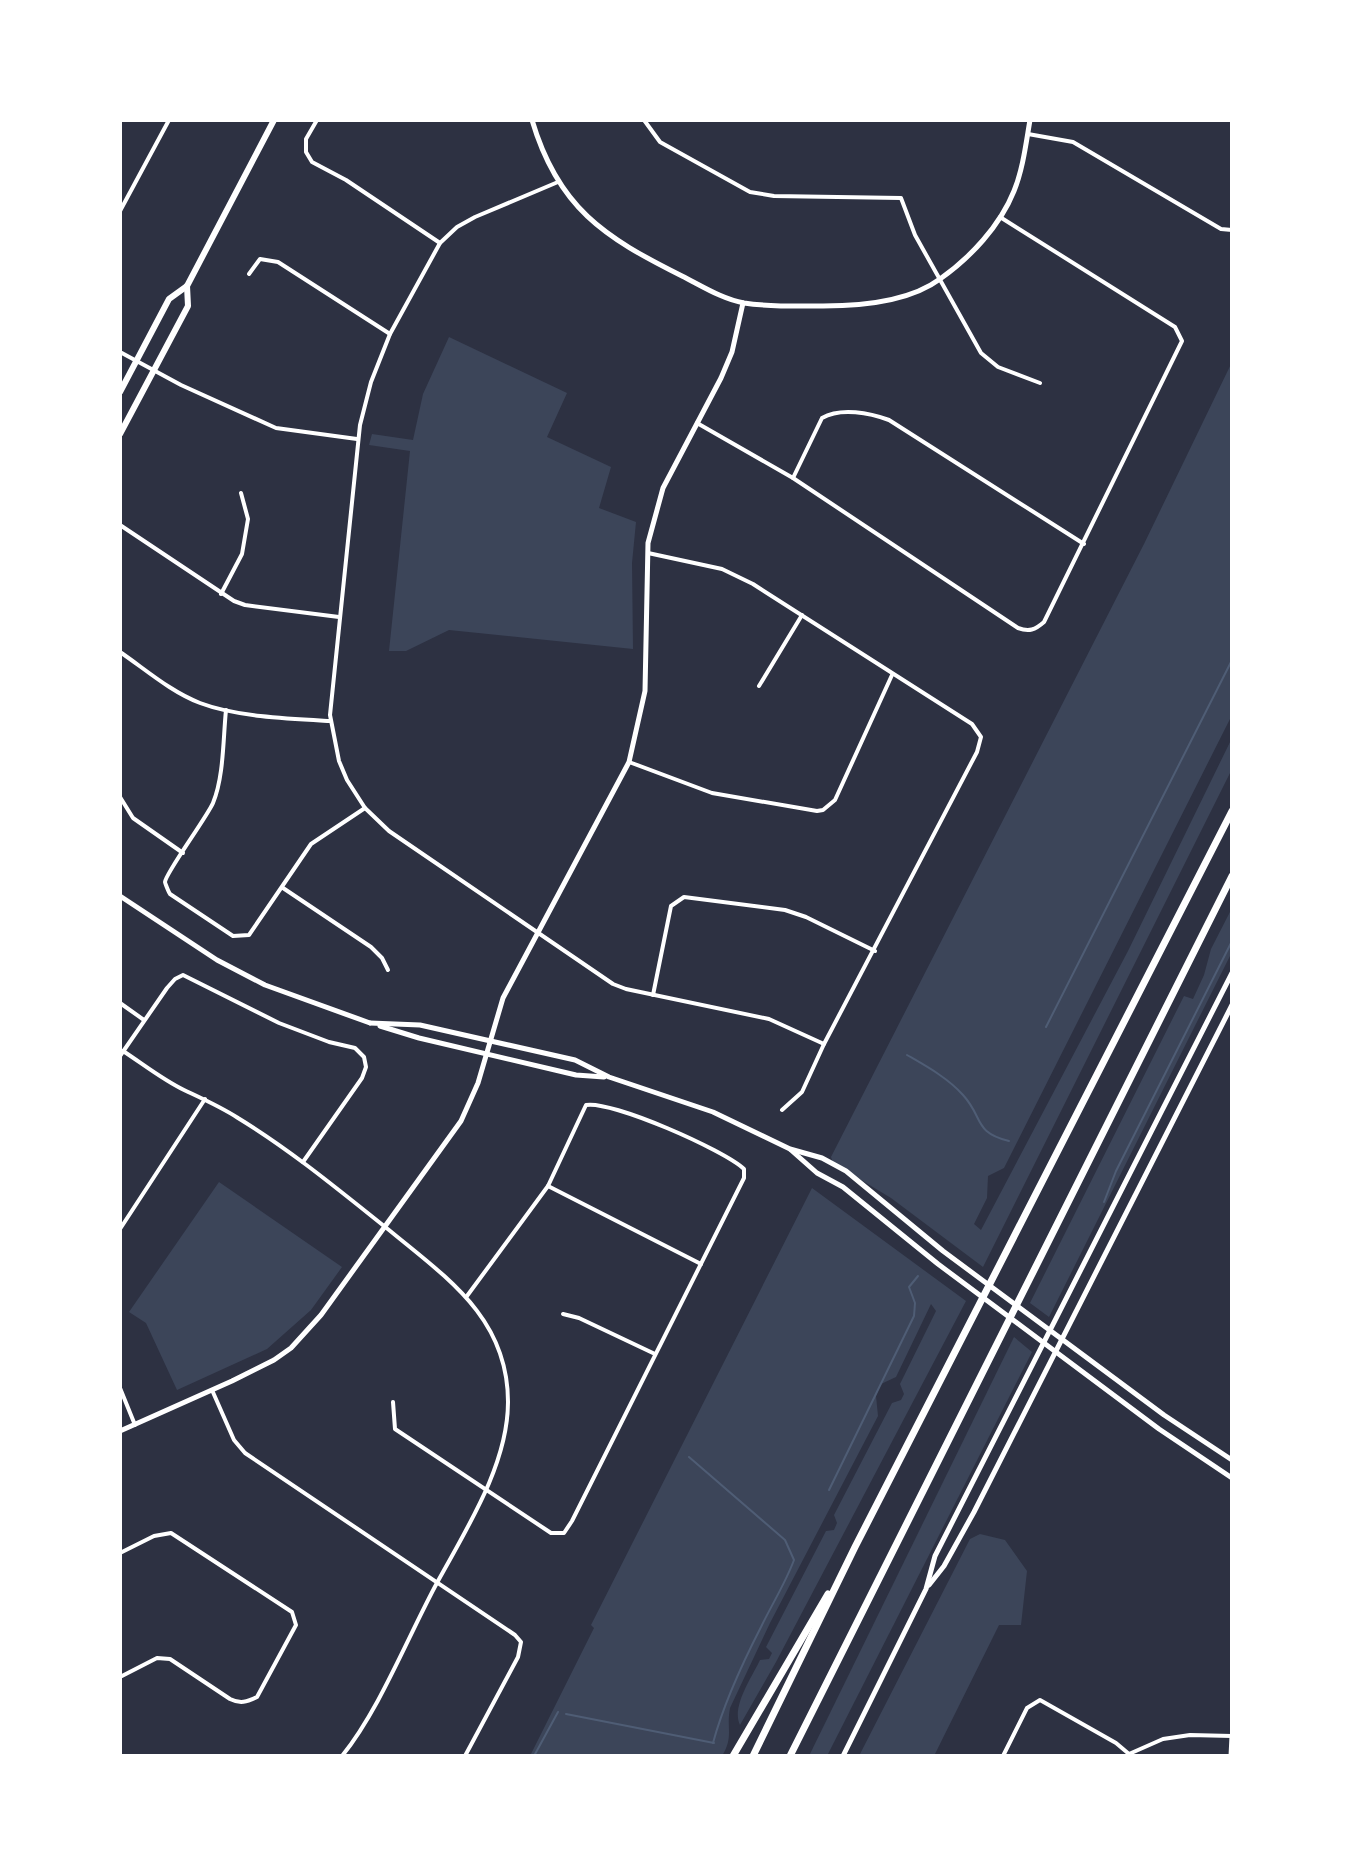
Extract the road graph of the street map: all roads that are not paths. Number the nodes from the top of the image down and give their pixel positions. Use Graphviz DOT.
graph roads {
  1 [pos="169,120"];
  2 [pos="274,120"];
  3 [pos="317,120"];
  4 [pos="532,120"];
  5 [pos="644,120"];
  6 [pos="1030,120"];
  7 [pos="1028,134"];
  8 [pos="558,182"];
  9 [pos="120,211"];
  10 [pos="1000,217"];
  11 [pos="1232,230"];
  12 [pos="440,243"];
  13 [pos="249,274"];
  14 [pos="939,280"];
  15 [pos="187,286"];
  16 [pos="743,303"];
  17 [pos="390,334"];
  18 [pos="120,352"];
  19 [pos="136,361"];
  20 [pos="154,371"];
  21 [pos="1040,383"];
  22 [pos="120,392"];
  23 [pos="696,423"];
  24 [pos="120,434"];
  25 [pos="357,439"];
  26 [pos="793,478"];
  27 [pos="241,493"];
  28 [pos="120,525"];
  29 [pos="1084,544"];
  30 [pos="648,553"];
  31 [pos="221,594"];
  32 [pos="802,615"];
  33 [pos="339,617"];
  34 [pos="120,652"];
  35 [pos="892,675"];
  36 [pos="759,686"];
  37 [pos="226,710"];
  38 [pos="330,721"];
  39 [pos="629,762"];
  40 [pos="120,797"];
  41 [pos="365,808"];
  42 [pos="1232,811"];
  43 [pos="183,853"];
  44 [pos="1232,876"];
  45 [pos="283,888"];
  46 [pos="120,896"];
  47 [pos="538,935"];
  48 [pos="875,951"];
  49 [pos="388,970"];
  50 [pos="1232,973"];
  51 [pos="653,995"];
  52 [pos="120,1003"];
  53 [pos="1232,1005"];
  54 [pos="145,1021"];
  55 [pos="370,1023"];
  56 [pos="490,1040"];
  57 [pos="824,1044"];
  58 [pos="122,1053"];
  59 [pos="486,1054"];
  60 [pos="609,1077"];
  61 [pos="205,1099"];
  62 [pos="782,1110"];
  63 [pos="790,1149"];
  64 [pos="303,1162"];
  65 [pos="548,1186"];
  66 [pos="384,1226"];
  67 [pos="120,1229"];
  68 [pos="701,1264"];
  69 [pos="467,1296"];
  70 [pos="563,1314"];
  71 [pos="655,1354"];
  72 [pos="120,1388"];
  73 [pos="212,1390"];
  74 [pos="393,1402"];
  75 [pos="135,1425"];
  76 [pos="120,1431"];
  77 [pos="1232,1460"];
  78 [pos="1232,1478"];
  79 [pos="485,1488"];
  80 [pos="855,1547"];
  81 [pos="120,1553"];
  82 [pos="437,1583"];
  83 [pos="926,1589"];
  84 [pos="120,1677"];
  85 [pos="1232,1736"];
  86 [pos="1128,1755"];
  87 [pos="342,1756"];
  88 [pos="465,1756"];
  89 [pos="733,1756"];
  90 [pos="753,1756"];
  91 [pos="793,1756"];
  92 [pos="843,1756"];
  93 [pos="1003,1756"];
  94 [pos="1231,1756"];
  1 -- 9 [label="street"];
  2 -- 15 [label="main road"];
  3 -- 12 [label="street"];
  4 -- 8 [label="street"];
  5 -- 14 [label="street"];
  6 -- 7 [label="street"];
  7 -- 10 [label="street"];
  7 -- 11 [label="street"];
  8 -- 12 [label="street"];
  8 -- 16 [label="street"];
  10 -- 14 [label="street"];
  10 -- 29 [label="street"];
  12 -- 17 [label="street"];
  13 -- 17 [label="street"];
  14 -- 16 [label="street"];
  14 -- 21 [label="street"];
  15 -- 19 [label="main road"];
  15 -- 20 [label="main road"];
  16 -- 23 [label="street"];
  17 -- 25 [label="street"];
  18 -- 19 [label="street"];
  19 -- 20 [label="street"];
  19 -- 22 [label="main road"];
  20 -- 24 [label="main road"];
  20 -- 25 [label="street"];
  23 -- 26 [label="street"];
  23 -- 30 [label="street"];
  25 -- 33 [label="street"];
  26 -- 29 [label="street"];
  26 -- 29 [label="street"];
  27 -- 31 [label="street"];
  28 -- 31 [label="street"];
  30 -- 32 [label="street"];
  30 -- 39 [label="street"];
  31 -- 33 [label="street"];
  32 -- 35 [label="street"];
  32 -- 36 [label="street"];
  33 -- 38 [label="street"];
  34 -- 37 [label="street"];
  35 -- 39 [label="street"];
  35 -- 48 [label="street"];
  37 -- 38 [label="street"];
  37 -- 43 [label="street"];
  38 -- 41 [label="street"];
  39 -- 47 [label="street"];
  40 -- 43 [label="street"];
  41 -- 45 [label="street"];
  41 -- 47 [label="street"];
  42 -- 80 [label="highway"];
  43 -- 45 [label="street"];
  44 -- 91 [label="highway"];
  45 -- 49 [label="street"];
  46 -- 55 [label="street"];
  47 -- 51 [label="street"];
  47 -- 56 [label="street"];
  48 -- 51 [label="street"];
  48 -- 57 [label="street"];
  50 -- 83 [label="street"];
  51 -- 57 [label="street"];
  52 -- 54 [label="street"];
  53 -- 83 [label="street"];
  54 -- 58 [label="street"];
  54 -- 64 [label="street"];
  55 -- 56 [label="street"];
  55 -- 59 [label="street"];
  56 -- 59 [label="street"];
  56 -- 60 [label="street"];
  57 -- 62 [label="street"];
  58 -- 61 [label="street"];
  59 -- 60 [label="street"];
  59 -- 66 [label="street"];
  60 -- 63 [label="street"];
  61 -- 64 [label="street"];
  61 -- 67 [label="street"];
  63 -- 77 [label="street"];
  63 -- 78 [label="street"];
  64 -- 66 [label="street"];
  65 -- 68 [label="street"];
  65 -- 68 [label="street"];
  65 -- 69 [label="street"];
  66 -- 69 [label="street"];
  66 -- 73 [label="street"];
  68 -- 71 [label="street"];
  69 -- 79 [label="street"];
  70 -- 71 [label="street"];
  71 -- 79 [label="street"];
  72 -- 75 [label="street"];
  73 -- 75 [label="street"];
  73 -- 82 [label="street"];
  74 -- 79 [label="street"];
  75 -- 76 [label="street"];
  79 -- 82 [label="street"];
  80 -- 89 [label="highway"];
  80 -- 90 [label="highway"];
  81 -- 84 [label="street"];
  82 -- 87 [label="street"];
  82 -- 88 [label="street"];
  83 -- 92 [label="street"];
  85 -- 86 [label="street"];
  85 -- 94 [label="street"];
  86 -- 93 [label="street"];
}
